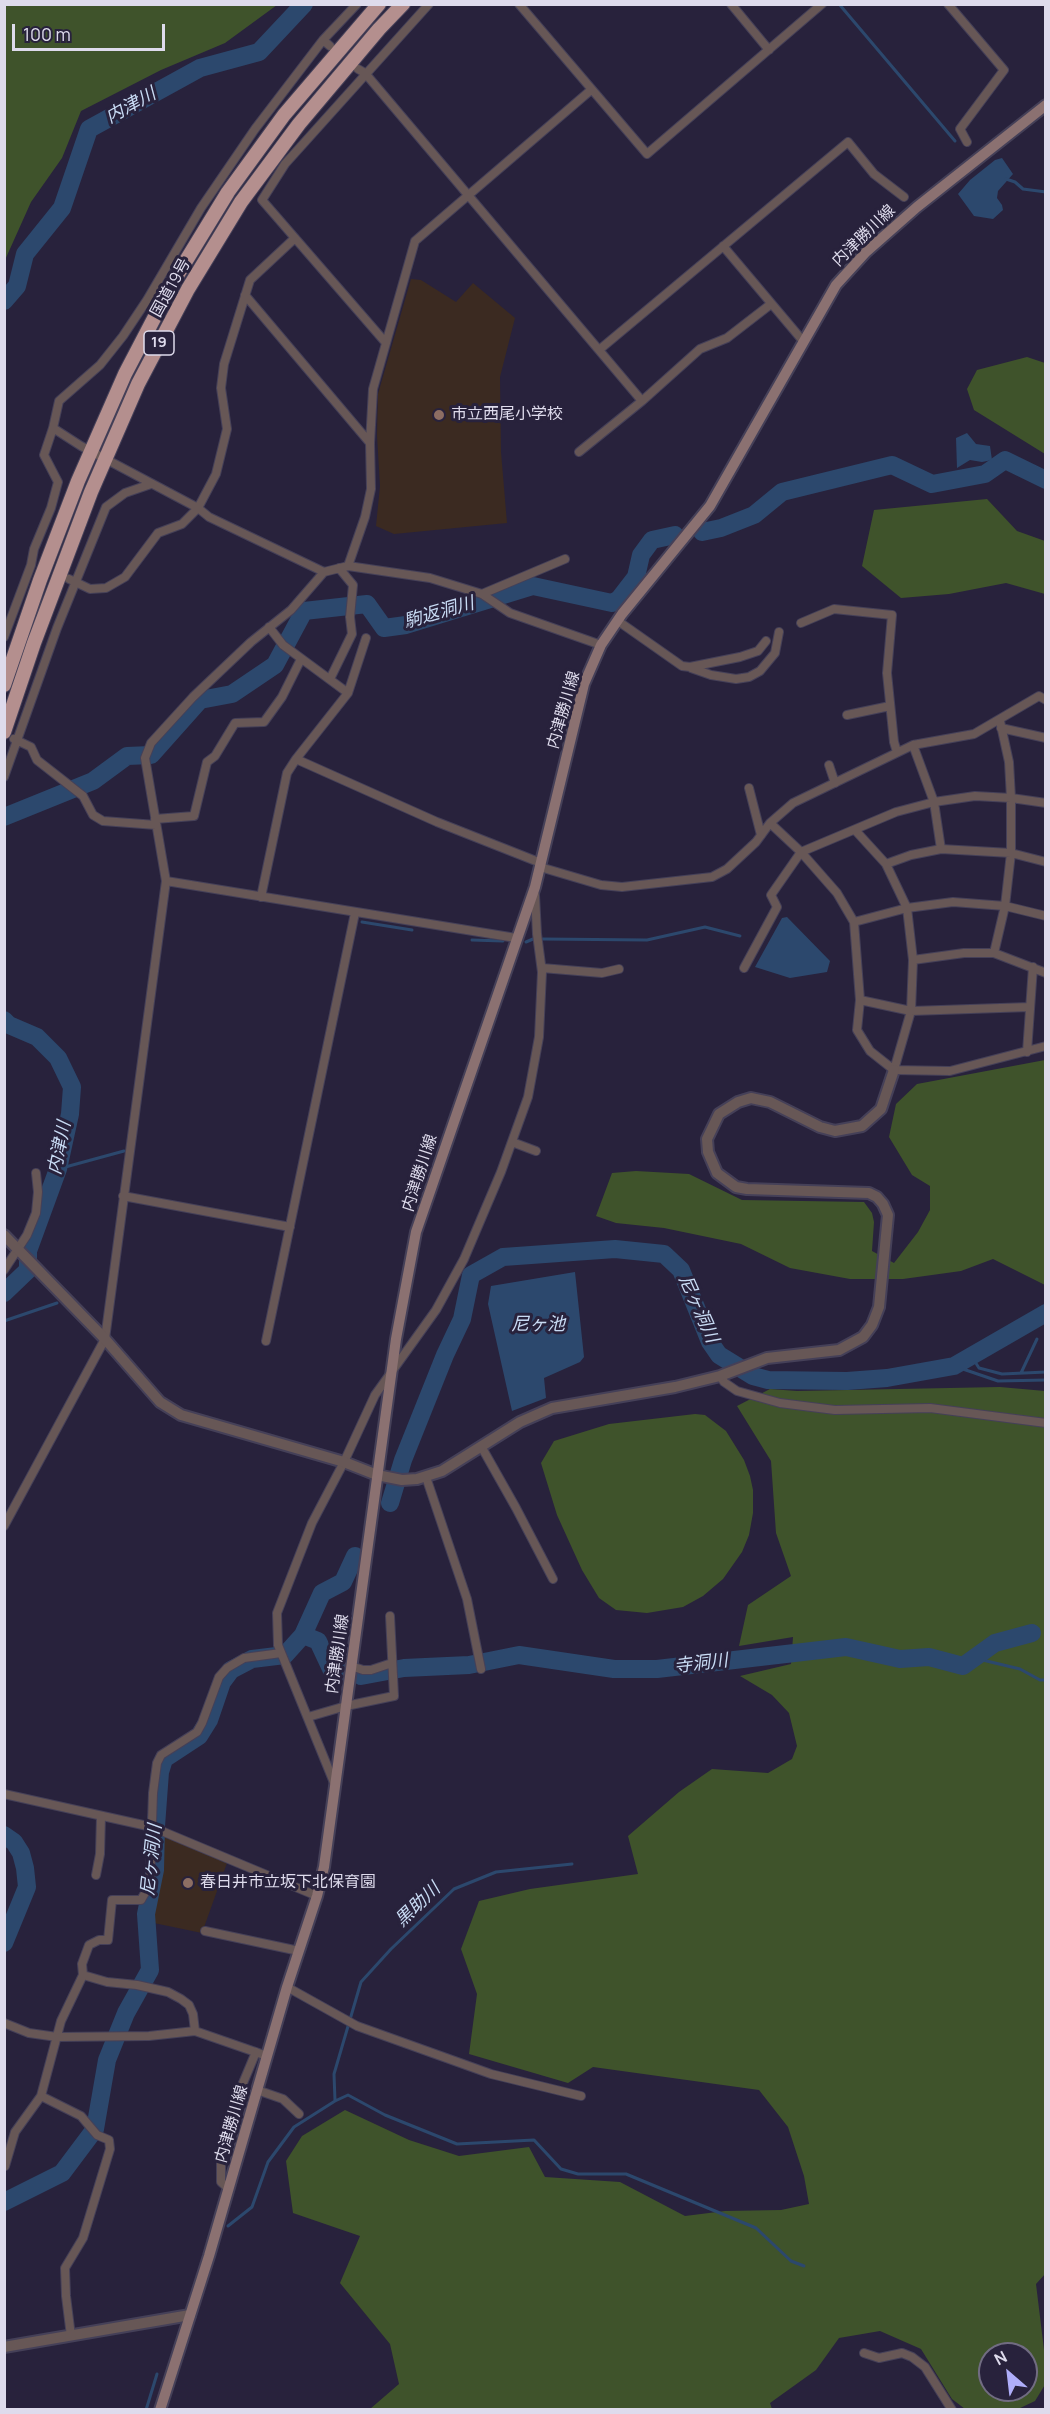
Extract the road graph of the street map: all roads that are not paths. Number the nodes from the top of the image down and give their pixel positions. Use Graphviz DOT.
graph roads {
  1 [pos="357,4"];
  2 [pos="380,4"];
  3 [pos="403,4"];
  4 [pos="429,4"];
  5 [pos="519,4"];
  6 [pos="731,4"];
  7 [pos="822,4"];
  8 [pos="948,4"];
  9 [pos="323,40"];
  10 [pos="330,46"];
  11 [pos="769,50"];
  12 [pos="361,71"];
  13 [pos="591,90"];
  14 [pos="1046,105"];
  15 [pos="967,142"];
  16 [pos="467,195"];
  17 [pos="904,197"];
  18 [pos="295,238"];
  19 [pos="723,246"];
  20 [pos="245,295"];
  21 [pos="771,304"];
  22 [pos="803,341"];
  23 [pos="386,343"];
  24 [pos="599,350"];
  25 [pos="642,401"];
  26 [pos="53,428"];
  27 [pos="370,443"];
  28 [pos="91,451"];
  29 [pos="579,452"];
  30 [pos="106,458"];
  31 [pos="151,483"];
  32 [pos="198,508"];
  33 [pos="565,560"];
  34 [pos="348,566"];
  35 [pos="339,568"];
  36 [pos="324,572"];
  37 [pos="72,581"];
  38 [pos="482,594"];
  39 [pos="618,621"];
  40 [pos="801,623"];
  41 [pos="269,627"];
  42 [pos="779,632"];
  43 [pos="4,637"];
  44 [pos="366,638"];
  45 [pos="766,641"];
  46 [pos="601,645"];
  47 [pos="301,658"];
  48 [pos="690,667"];
  49 [pos="330,679"];
  50 [pos="4,685"];
  51 [pos="348,693"];
  52 [pos="1046,700"];
  53 [pos="890,706"];
  54 [pos="847,714"];
  55 [pos="1000,724"];
  56 [pos="12,737"];
  57 [pos="1046,738"];
  58 [pos="913,745"];
  59 [pos="897,752"];
  60 [pos="296,759"];
  61 [pos="829,765"];
  62 [pos="4,777"];
  63 [pos="835,783"];
  64 [pos="749,788"];
  65 [pos="1011,798"];
  66 [pos="934,802"];
  67 [pos="1046,803"];
  68 [pos="156,822"];
  69 [pos="770,823"];
  70 [pos="855,830"];
  71 [pos="761,835"];
  72 [pos="941,849"];
  73 [pos="801,852"];
  74 [pos="1011,853"];
  75 [pos="1046,862"];
  76 [pos="886,864"];
  77 [pos="541,865"];
  78 [pos="166,881"];
  79 [pos="535,887"];
  80 [pos="261,897"];
  81 [pos="1005,906"];
  82 [pos="907,908"];
  83 [pos="355,913"];
  84 [pos="1046,915"];
  85 [pos="854,922"];
  86 [pos="516,938"];
  87 [pos="994,953"];
  88 [pos="913,960"];
  89 [pos="1033,967"];
  90 [pos="542,968"];
  91 [pos="744,968"];
  92 [pos="619,969"];
  93 [pos="1046,973"];
  94 [pos="860,1000"];
  95 [pos="1030,1007"];
  96 [pos="911,1011"];
  97 [pos="1046,1046"];
  98 [pos="1027,1052"];
  99 [pos="894,1070"];
  100 [pos="512,1142"];
  101 [pos="536,1151"];
  102 [pos="36,1173"];
  103 [pos="123,1196"];
  104 [pos="290,1227"];
  105 [pos="4,1235"];
  106 [pos="18,1249"];
  107 [pos="4,1270"];
  108 [pos="105,1339"];
  109 [pos="266,1341"];
  110 [pos="392,1370"];
  111 [pos="720,1376"];
  112 [pos="1046,1423"];
  113 [pos="481,1446"];
  114 [pos="344,1462"];
  115 [pos="377,1475"];
  116 [pos="426,1477"];
  117 [pos="4,1526"];
  118 [pos="553,1579"];
  119 [pos="390,1616"];
  120 [pos="281,1653"];
  121 [pos="392,1663"];
  122 [pos="351,1666"];
  123 [pos="481,1669"];
  124 [pos="346,1706"];
  125 [pos="308,1717"];
  126 [pos="336,1786"];
  127 [pos="4,1794"];
  128 [pos="101,1816"];
  129 [pos="152,1827"];
  130 [pos="96,1875"];
  131 [pos="317,1896"];
  132 [pos="205,1931"];
  133 [pos="299,1951"];
  134 [pos="83,1975"];
  135 [pos="287,1987"];
  136 [pos="4,2023"];
  137 [pos="195,2031"];
  138 [pos="57,2037"];
  139 [pos="256,2052"];
  140 [pos="267,2056"];
  141 [pos="257,2090"];
  142 [pos="41,2096"];
  143 [pos="581,2096"];
  144 [pos="299,2114"];
  145 [pos="5,2166"];
  146 [pos="229,2189"];
  147 [pos="190,2315"];
  148 [pos="71,2336"];
  149 [pos="4,2347"];
  150 [pos="864,2354"];
  151 [pos="160,2409"];
  152 [pos="952,2409"];
  1 -- 9 [label="street"];
  2 -- 28 [label="highway, 国道19号 / 19"];
  3 -- 30 [label="highway, 国道19号 / 19"];
  4 -- 12 [label="street"];
  5 -- 13 [label="street"];
  6 -- 11 [label="street"];
  7 -- 11 [label="street"];
  8 -- 15 [label="street"];
  9 -- 10 [label="street"];
  9 -- 26 [label="street"];
  11 -- 13 [label="street"];
  12 -- 16 [label="street"];
  12 -- 18 [label="street"];
  13 -- 16 [label="street"];
  14 -- 22 [label="main road, 内津勝川線"];
  16 -- 23 [label="street"];
  16 -- 24 [label="street"];
  17 -- 19 [label="street"];
  18 -- 20 [label="street"];
  18 -- 23 [label="street"];
  19 -- 21 [label="street"];
  19 -- 24 [label="street"];
  20 -- 27 [label="street"];
  20 -- 32 [label="street"];
  21 -- 22 [label="street"];
  21 -- 25 [label="street"];
  22 -- 39 [label="main road, 内津勝川線"];
  23 -- 27 [label="street"];
  24 -- 25 [label="street"];
  25 -- 29 [label="street"];
  26 -- 28 [label="street"];
  26 -- 43 [label="street"];
  27 -- 34 [label="street"];
  28 -- 30 [label="street"];
  28 -- 50 [label="highway, 国道19号 / 19"];
  30 -- 31 [label="street"];
  30 -- 56 [label="highway, 国道19号 / 19"];
  31 -- 32 [label="street"];
  31 -- 37 [label="street"];
  32 -- 36 [label="street"];
  32 -- 37 [label="street"];
  33 -- 38 [label="street"];
  34 -- 35 [label="street"];
  34 -- 38 [label="street"];
  35 -- 36 [label="street"];
  35 -- 49 [label="street"];
  36 -- 41 [label="street"];
  37 -- 56 [label="street"];
  38 -- 46 [label="street"];
  39 -- 46 [label="main road, 内津勝川線"];
  39 -- 48 [label="street"];
  40 -- 53 [label="street"];
  41 -- 47 [label="street"];
  41 -- 68 [label="street"];
  42 -- 48 [label="street"];
  44 -- 51 [label="street"];
  45 -- 48 [label="street"];
  46 -- 77 [label="main road, 内津勝川線"];
  47 -- 49 [label="street"];
  47 -- 68 [label="street"];
  49 -- 51 [label="street"];
  51 -- 60 [label="street"];
  52 -- 55 [label="street"];
  53 -- 54 [label="street"];
  53 -- 59 [label="street"];
  55 -- 57 [label="street"];
  55 -- 58 [label="street"];
  55 -- 65 [label="street"];
  56 -- 62 [label="street"];
  56 -- 68 [label="street"];
  58 -- 59 [label="street"];
  58 -- 66 [label="street"];
  59 -- 63 [label="street"];
  60 -- 77 [label="street"];
  60 -- 80 [label="street"];
  61 -- 63 [label="street"];
  63 -- 69 [label="street"];
  64 -- 71 [label="street"];
  65 -- 66 [label="street"];
  65 -- 67 [label="street"];
  65 -- 74 [label="street"];
  66 -- 70 [label="street"];
  66 -- 72 [label="street"];
  68 -- 78 [label="street"];
  69 -- 71 [label="street"];
  69 -- 73 [label="street"];
  70 -- 73 [label="street"];
  70 -- 76 [label="street"];
  71 -- 77 [label="street"];
  72 -- 74 [label="street"];
  72 -- 76 [label="street"];
  73 -- 85 [label="street"];
  73 -- 91 [label="street"];
  74 -- 75 [label="street"];
  74 -- 81 [label="street"];
  76 -- 82 [label="street"];
  77 -- 79 [label="main road, 内津勝川線"];
  78 -- 80 [label="street"];
  78 -- 103 [label="street"];
  79 -- 86 [label="main road, 内津勝川線"];
  79 -- 90 [label="street"];
  80 -- 83 [label="street"];
  81 -- 82 [label="street"];
  81 -- 84 [label="street"];
  81 -- 87 [label="street"];
  82 -- 85 [label="street"];
  82 -- 88 [label="street"];
  83 -- 86 [label="street"];
  83 -- 104 [label="street"];
  85 -- 94 [label="street"];
  86 -- 110 [label="main road, 内津勝川線"];
  87 -- 88 [label="street"];
  87 -- 89 [label="street"];
  88 -- 96 [label="street"];
  89 -- 93 [label="street"];
  89 -- 95 [label="street"];
  90 -- 92 [label="street"];
  90 -- 100 [label="street"];
  94 -- 96 [label="street"];
  94 -- 99 [label="street"];
  95 -- 96 [label="street"];
  95 -- 98 [label="street"];
  96 -- 99 [label="street"];
  97 -- 98 [label="street"];
  98 -- 99 [label="street"];
  99 -- 111 [label="street"];
  100 -- 101 [label="street"];
  100 -- 110 [label="street"];
  102 -- 106 [label="street"];
  103 -- 104 [label="street"];
  103 -- 108 [label="street"];
  104 -- 109 [label="street"];
  105 -- 106 [label="street"];
  106 -- 107 [label="street"];
  106 -- 108 [label="street"];
  108 -- 114 [label="street"];
  108 -- 117 [label="street"];
  110 -- 114 [label="street"];
  110 -- 115 [label="main road, 内津勝川線"];
  111 -- 112 [label="street"];
  111 -- 113 [label="street"];
  113 -- 116 [label="street"];
  113 -- 118 [label="street"];
  114 -- 115 [label="street"];
  114 -- 120 [label="street"];
  115 -- 116 [label="street"];
  115 -- 122 [label="main road, 内津勝川線"];
  116 -- 123 [label="street"];
  119 -- 121 [label="street"];
  120 -- 125 [label="street"];
  120 -- 129 [label="street"];
  121 -- 122 [label="street"];
  121 -- 124 [label="street"];
  122 -- 124 [label="main road, 内津勝川線"];
  124 -- 125 [label="street"];
  124 -- 126 [label="main road, 内津勝川線"];
  125 -- 126 [label="street"];
  126 -- 131 [label="main road, 内津勝川線"];
  127 -- 128 [label="street"];
  128 -- 129 [label="street"];
  128 -- 130 [label="street"];
  129 -- 131 [label="street"];
  129 -- 134 [label="street"];
  131 -- 133 [label="main road, 内津勝川線"];
  132 -- 133 [label="street"];
  133 -- 135 [label="main road, 内津勝川線"];
  134 -- 137 [label="street"];
  134 -- 138 [label="street"];
  135 -- 140 [label="main road, 内津勝川線"];
  135 -- 143 [label="street"];
  136 -- 138 [label="street"];
  137 -- 138 [label="street"];
  137 -- 139 [label="street"];
  138 -- 142 [label="street"];
  139 -- 140 [label="street"];
  139 -- 146 [label="street"];
  140 -- 141 [label="main road, 内津勝川線"];
  141 -- 144 [label="street"];
  141 -- 146 [label="main road, 内津勝川線"];
  142 -- 145 [label="street"];
  142 -- 148 [label="street"];
  146 -- 147 [label="main road, 内津勝川線"];
  147 -- 148 [label="street"];
  147 -- 151 [label="main road, 内津勝川線"];
  148 -- 149 [label="street"];
  150 -- 152 [label="street"];
}
